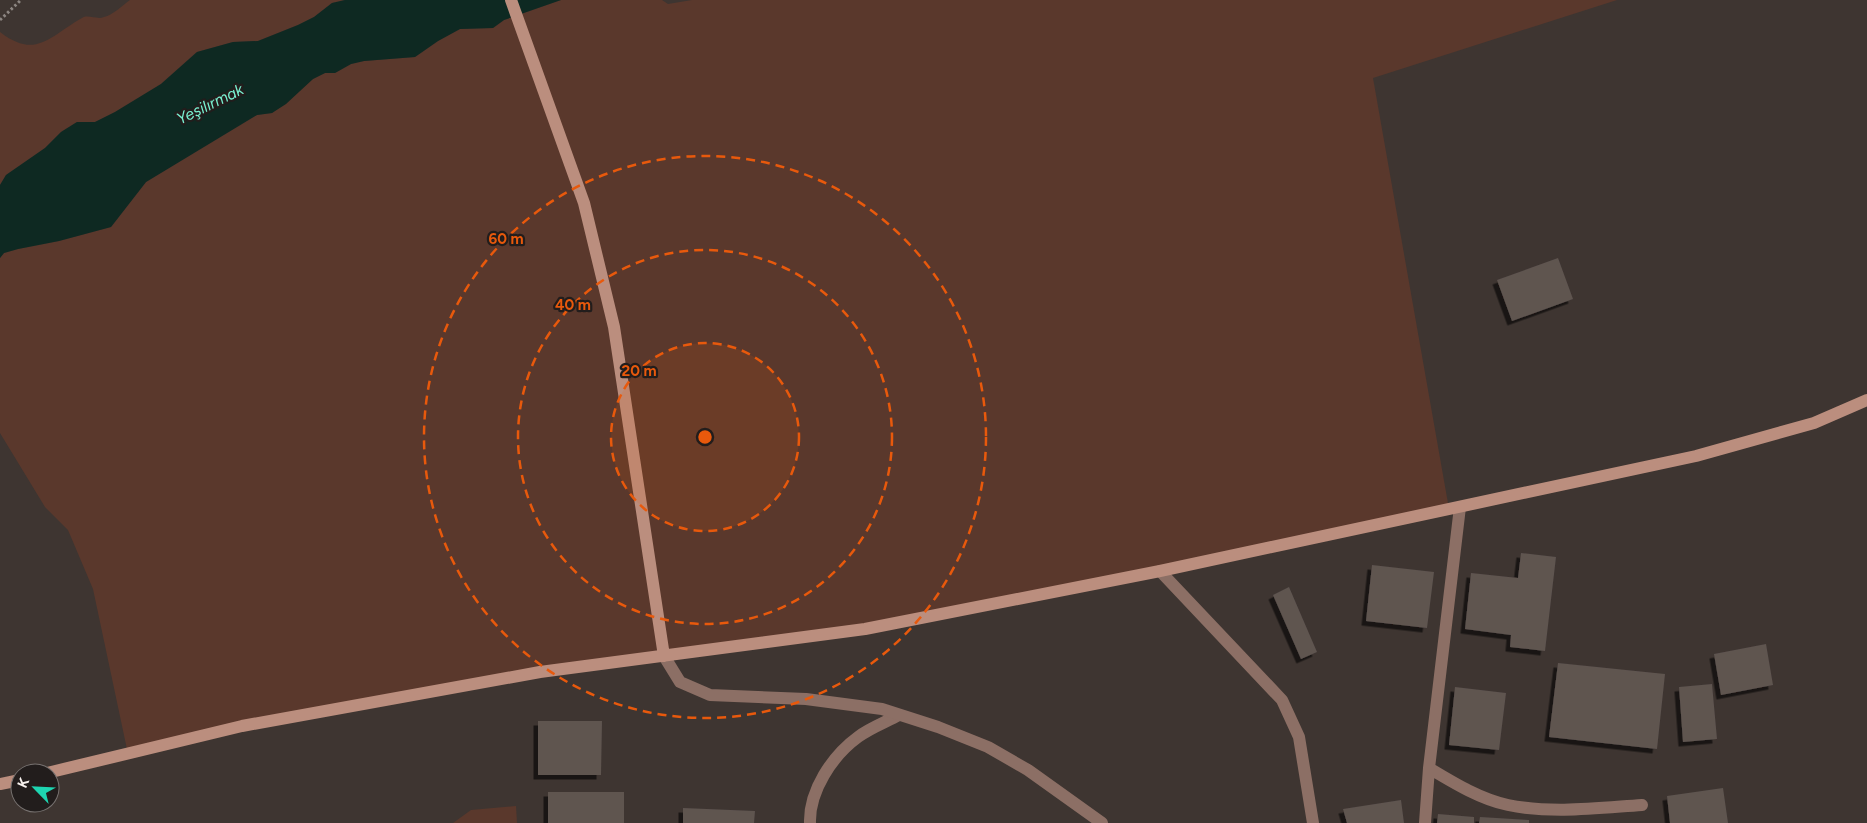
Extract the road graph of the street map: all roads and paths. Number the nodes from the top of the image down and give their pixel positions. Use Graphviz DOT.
graph roads {
  1 [pos="21,0"];
  2 [pos="512,0"];
  3 [pos="0,20"];
  4 [pos="1867,400"];
  5 [pos="1460,507"];
  6 [pos="1160,571"];
  7 [pos="664,656"];
  8 [pos="900,715"];
  9 [pos="1429,768"];
  10 [pos="60,770"];
  11 [pos="1642,805"];
  12 [pos="810,823"];
  13 [pos="1102,823"];
  14 [pos="1313,823"];
  15 [pos="1425,823"];
  1 -- 3 [label="path"];
  2 -- 7 [label="street"];
  4 -- 5 [label="street"];
  5 -- 6 [label="street"];
  5 -- 9 [label="street"];
  6 -- 7 [label="street"];
  6 -- 14 [label="street"];
  7 -- 8 [label="street"];
  7 -- 10 [label="street"];
  8 -- 12 [label="street"];
  8 -- 13 [label="street"];
  9 -- 11 [label="street"];
  9 -- 15 [label="street"];
}
